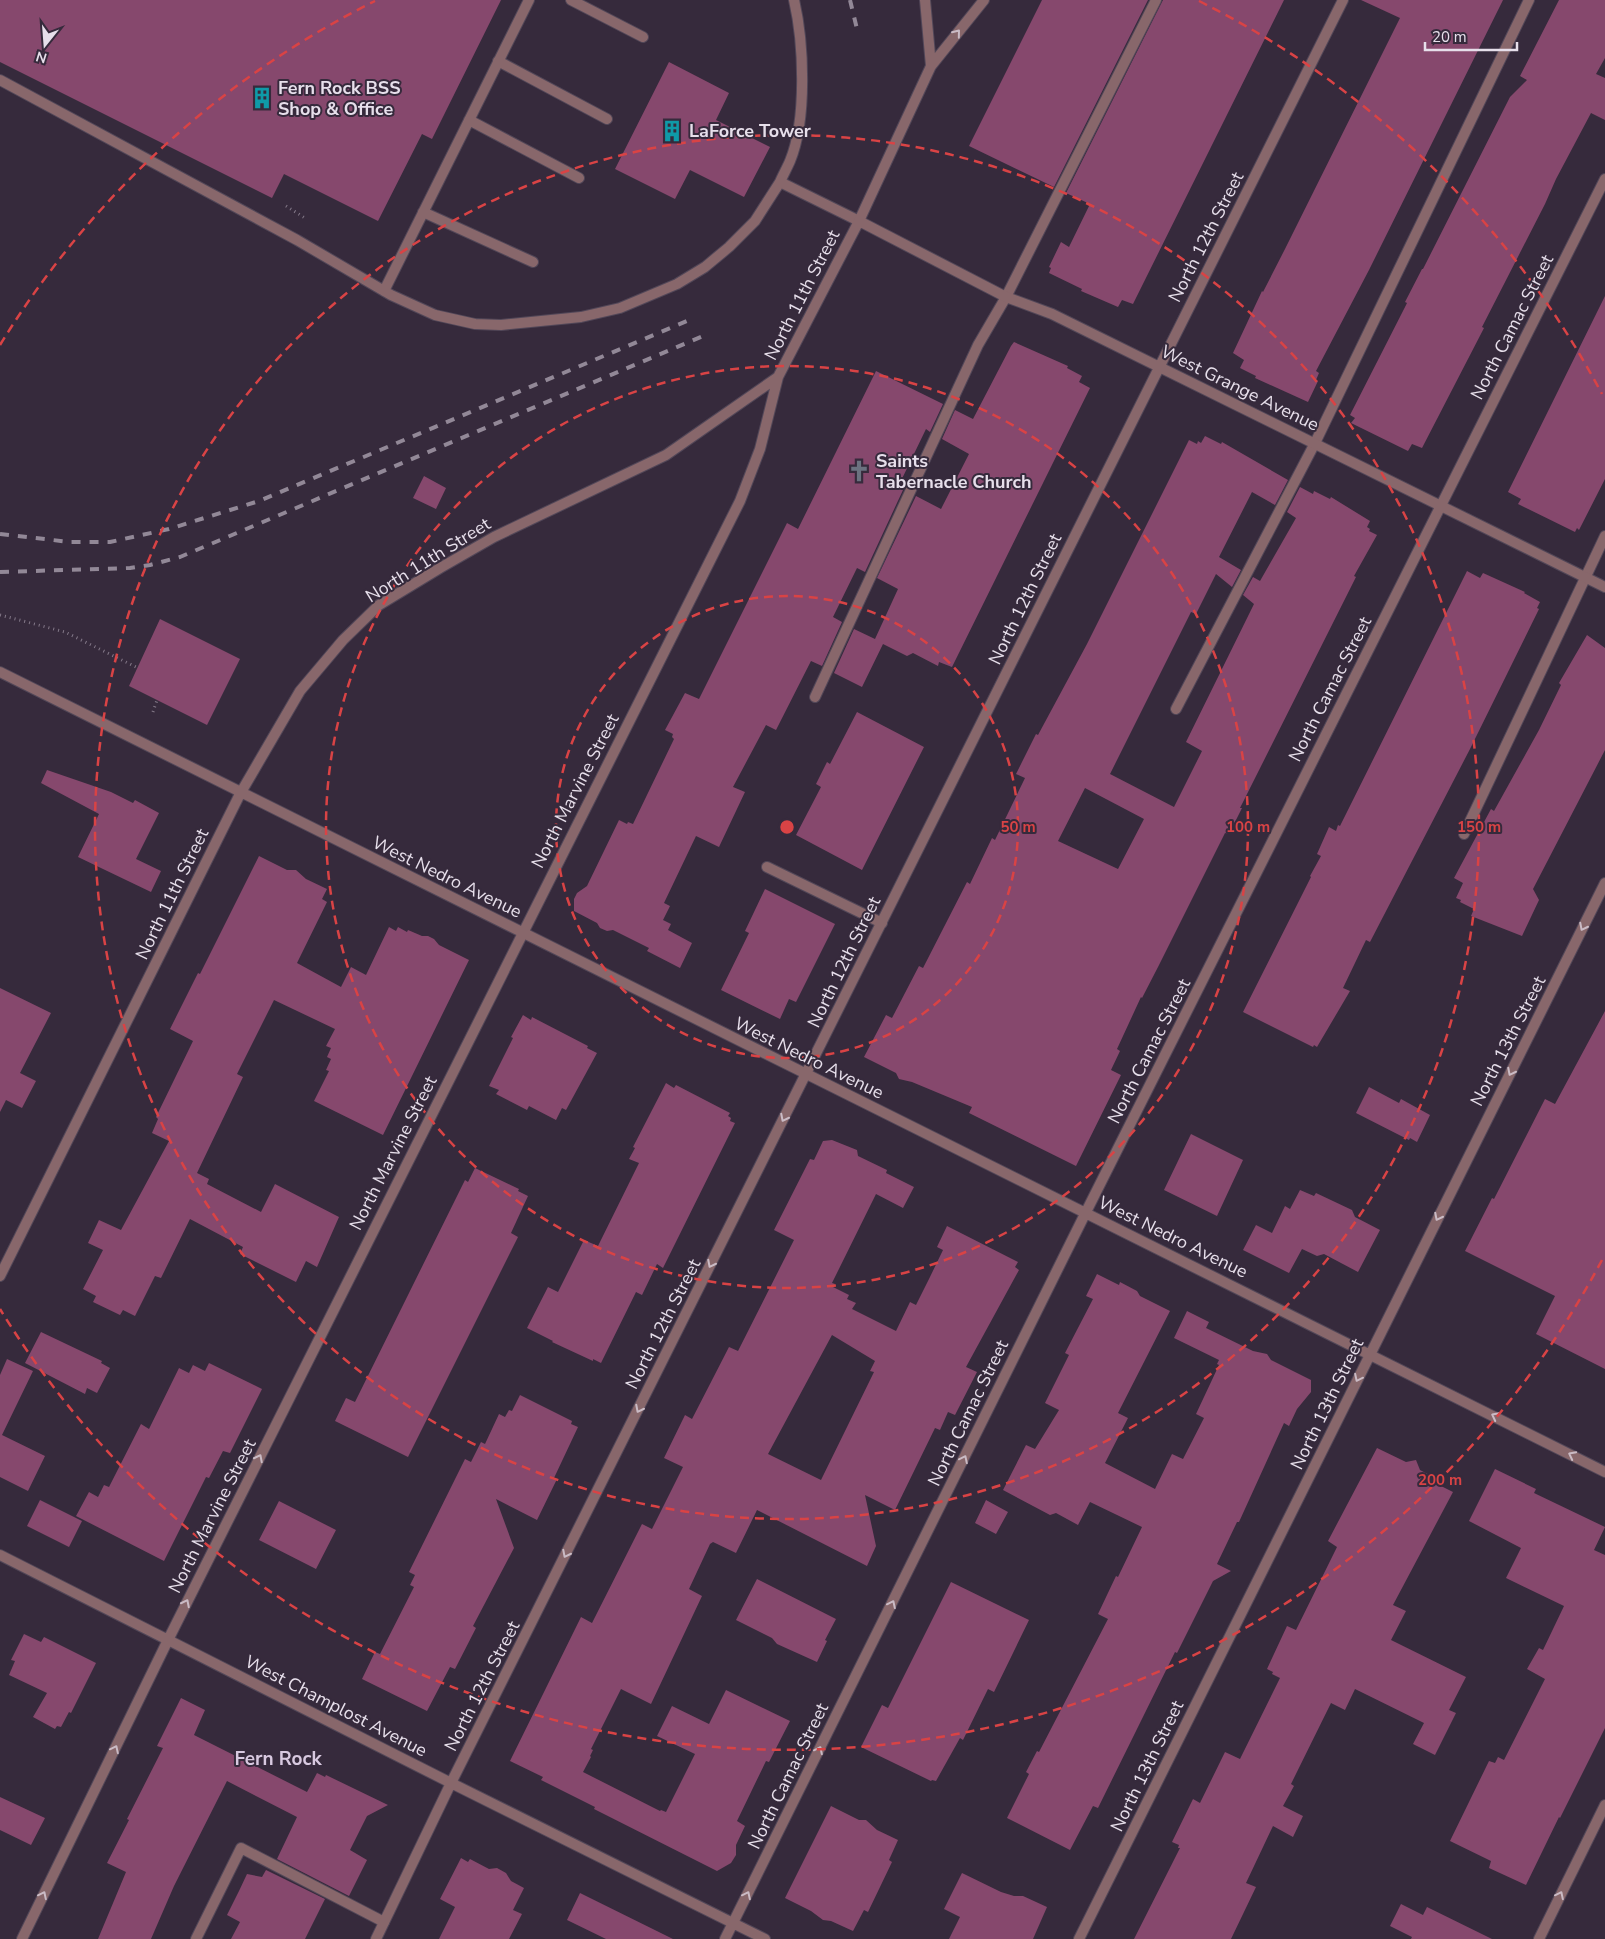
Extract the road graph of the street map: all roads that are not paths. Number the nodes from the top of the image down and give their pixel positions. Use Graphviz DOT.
graph roads {
  1 [pos="529,0"];
  2 [pos="571,0"];
  3 [pos="794,0"];
  4 [pos="925,0"];
  5 [pos="984,0"];
  6 [pos="1156,0"];
  7 [pos="1343,0"];
  8 [pos="1529,0"];
  9 [pos="642,37"];
  10 [pos="498,61"];
  11 [pos="931,66"];
  12 [pos="0,80"];
  13 [pos="607,119"];
  14 [pos="469,120"];
  15 [pos="579,178"];
  16 [pos="1605,178"];
  17 [pos="780,182"];
  18 [pos="423,212"];
  19 [pos="859,221"];
  20 [pos="533,262"];
  21 [pos="384,291"];
  22 [pos="1006,297"];
  23 [pos="1159,367"];
  24 [pos="778,377"];
  25 [pos="1315,443"];
  26 [pos="1440,507"];
  27 [pos="1605,536"];
  28 [pos="1585,577"];
  29 [pos="1605,587"];
  30 [pos="0,672"];
  31 [pos="815,697"];
  32 [pos="1176,709"];
  33 [pos="240,794"];
  34 [pos="1464,834"];
  35 [pos="767,867"];
  36 [pos="1605,883"];
  37 [pos="882,923"];
  38 [pos="522,932"];
  39 [pos="806,1075"];
  40 [pos="1086,1212"];
  41 [pos="0,1276"];
  42 [pos="1370,1352"];
  43 [pos="1605,1472"];
  44 [pos="0,1555"];
  45 [pos="168,1640"];
  46 [pos="452,1783"];
  47 [pos="1605,1805"];
  48 [pos="384,1922"];
  49 [pos="733,1923"];
  50 [pos="22,1939"];
  51 [pos="196,1939"];
  52 [pos="376,1939"];
  53 [pos="725,1939"];
  54 [pos="766,1939"];
  55 [pos="1079,1939"];
  56 [pos="1539,1939"];
  1 -- 10 [label="street"];
  2 -- 9 [label="street"];
  3 -- 17 [label="street"];
  4 -- 11 [label="street"];
  11 -- 5 [label="street, one-way"];
  6 -- 22 [label="street"];
  7 -- 23 [label="street, North 12th Street"];
  8 -- 25 [label="street"];
  10 -- 13 [label="street"];
  10 -- 14 [label="street"];
  11 -- 19 [label="street, North 11th Street"];
  12 -- 21 [label="street"];
  14 -- 15 [label="street"];
  14 -- 18 [label="street"];
  16 -- 26 [label="street, North Camac Street"];
  17 -- 19 [label="street, West Grange Avenue"];
  17 -- 21 [label="street"];
  18 -- 20 [label="street"];
  18 -- 21 [label="street"];
  19 -- 22 [label="street, West Grange Avenue"];
  19 -- 24 [label="street, North 11th Street"];
  22 -- 23 [label="street, West Grange Avenue"];
  22 -- 31 [label="street"];
  23 -- 25 [label="street, West Grange Avenue"];
  23 -- 37 [label="street, North 12th Street"];
  24 -- 33 [label="street, North 11th Street"];
  24 -- 38 [label="street, North Marvine Street"];
  25 -- 26 [label="street, West Grange Avenue"];
  25 -- 32 [label="street"];
  26 -- 28 [label="street, West Grange Avenue"];
  26 -- 40 [label="street, North Camac Street"];
  27 -- 28 [label="street"];
  28 -- 29 [label="street, West Grange Avenue"];
  28 -- 34 [label="street"];
  30 -- 33 [label="street, West Nedro Avenue"];
  33 -- 38 [label="street, West Nedro Avenue"];
  33 -- 41 [label="street, North 11th Street"];
  35 -- 37 [label="street"];
  36 -- 42 [label="street, North 13th Street, one-way"];
  37 -- 39 [label="street, North 12th Street"];
  38 -- 39 [label="street, West Nedro Avenue"];
  45 -- 38 [label="street, North Marvine Street, one-way"];
  39 -- 40 [label="street, West Nedro Avenue"];
  39 -- 46 [label="street, North 12th Street, one-way"];
  40 -- 42 [label="street, West Nedro Avenue"];
  49 -- 40 [label="street, North Camac Street, one-way"];
  43 -- 42 [label="street, West Nedro Avenue, one-way"];
  42 -- 55 [label="street, North 13th Street, one-way"];
  44 -- 45 [label="street, West Champlost Avenue"];
  45 -- 46 [label="street, West Champlost Avenue"];
  50 -- 45 [label="street, North Marvine Street, one-way"];
  46 -- 48 [label="street, North 12th Street"];
  46 -- 49 [label="street, West Champlost Avenue"];
  56 -- 47 [label="street, one-way"];
  48 -- 51 [label="street"];
  48 -- 52 [label="street, North 12th Street"];
  49 -- 53 [label="street, North Camac Street"];
  49 -- 54 [label="street, West Champlost Avenue"];
}
